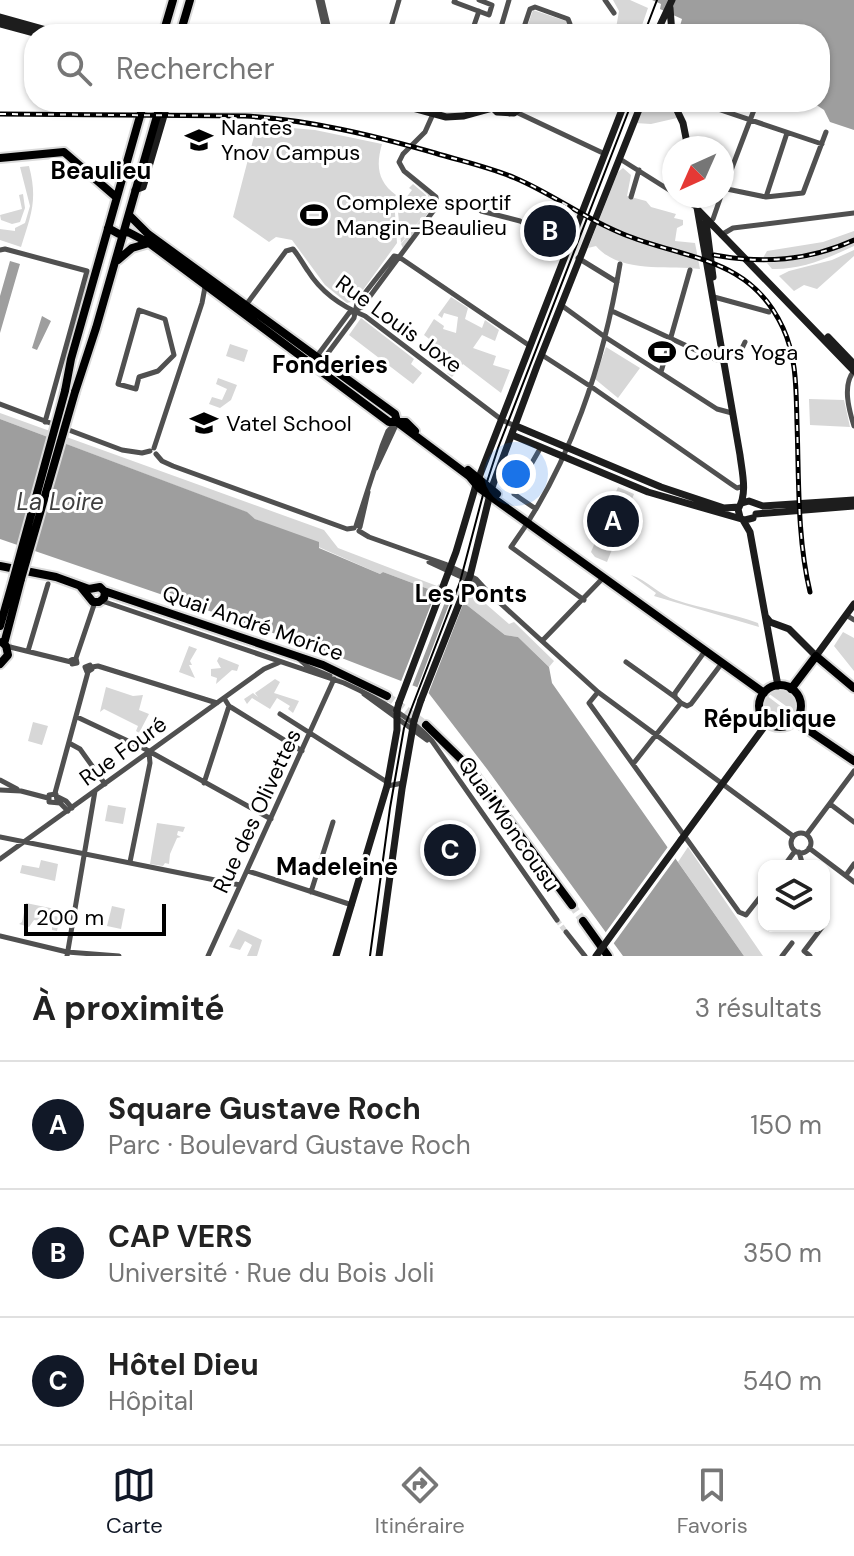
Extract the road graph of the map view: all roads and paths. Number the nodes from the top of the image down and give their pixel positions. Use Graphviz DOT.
graph roads {
  1 [pos="173,0"];
  2 [pos="190,0"];
  3 [pos="320,0"];
  4 [pos="399,0"];
  5 [pos="455,0"];
  6 [pos="479,0"];
  7 [pos="509,0"];
  8 [pos="605,0"];
  9 [pos="671,3"];
  10 [pos="479,11"];
  11 [pos="614,13"];
  12 [pos="0,17"];
  13 [pos="0,24"];
  14 [pos="25,24"];
  15 [pos="166,24"];
  16 [pos="183,24"];
  17 [pos="326,24"];
  18 [pos="392,24"];
  19 [pos="474,24"];
  20 [pos="502,24"];
  21 [pos="525,24"];
  22 [pos="570,24"];
  23 [pos="668,24"];
  24 [pos="24,30"];
  25 [pos="141,112"];
  26 [pos="158,112"];
  27 [pos="165,112"];
  28 [pos="426,112"];
  29 [pos="482,112"];
  30 [pos="521,112"];
  31 [pos="621,112"];
  32 [pos="638,112"];
  33 [pos="677,112"];
  34 [pos="725,112"];
  35 [pos="753,112"];
  36 [pos="433,114"];
  37 [pos="750,121"];
  38 [pos="826,132"];
  39 [pos="787,133"];
  40 [pos="684,136"];
  41 [pos="822,144"];
  42 [pos="605,154"];
  43 [pos="620,159"];
  44 [pos="0,160"];
  45 [pos="734,162"];
  46 [pos="639,170"];
  47 [pos="662,185"];
  48 [pos="734,193"];
  49 [pos="117,194"];
  50 [pos="134,194"];
  51 [pos="631,197"];
  52 [pos="766,197"];
  53 [pos="697,208"];
  54 [pos="715,208"];
  55 [pos="481,211"];
  56 [pos="854,213"];
  57 [pos="129,215"];
  58 [pos="710,219"];
  59 [pos="108,228"];
  60 [pos="123,234"];
  61 [pos="723,234"];
  62 [pos="149,243"];
  63 [pos="709,248"];
  64 [pos="0,250"];
  65 [pos="568,251"];
  66 [pos="399,257"];
  67 [pos="578,258"];
  68 [pos="115,264"];
  69 [pos="620,264"];
  70 [pos="690,270"];
  71 [pos="91,273"];
  72 [pos="617,282"];
  73 [pos="205,287"];
  74 [pos="214,294"];
  75 [pos="714,297"];
  76 [pos="202,303"];
  77 [pos="560,304"];
  78 [pos="243,308"];
  79 [pos="612,311"];
  80 [pos="355,312"];
  81 [pos="769,312"];
  82 [pos="605,337"];
  83 [pos="669,338"];
  84 [pos="825,341"];
  85 [pos="745,342"];
  86 [pos="530,346"];
  87 [pos="722,349"];
  88 [pos="174,355"];
  89 [pos="541,355"];
  90 [pos="184,357"];
  91 [pos="320,358"];
  92 [pos="723,360"];
  93 [pos="854,364"];
  94 [pos="315,368"];
  95 [pos="854,371"];
  96 [pos="661,372"];
  97 [pos="589,385"];
  98 [pos="70,391"];
  99 [pos="0,404"];
  100 [pos="732,413"];
  101 [pos="45,422"];
  102 [pos="397,422"];
  103 [pos="500,424"];
  104 [pos="516,426"];
  105 [pos="854,426"];
  106 [pos="512,435"];
  107 [pos="542,446"];
  108 [pos="153,451"];
  109 [pos="564,452"];
  110 [pos="608,471"];
  111 [pos="478,482"];
  112 [pos="744,486"];
  113 [pos="490,492"];
  114 [pos="854,500"];
  115 [pos="746,504"];
  116 [pos="854,506"];
  117 [pos="536,509"];
  118 [pos="755,516"];
  119 [pos="742,518"];
  120 [pos="529,521"];
  121 [pos="357,528"];
  122 [pos="750,532"];
  123 [pos="0,570"];
  124 [pos="448,573"];
  125 [pos="17,575"];
  126 [pos="604,577"];
  127 [pos="467,581"];
  128 [pos="48,584"];
  129 [pos="96,596"];
  130 [pos="584,600"];
  131 [pos="854,604"];
  132 [pos="765,616"];
  133 [pos="850,617"];
  134 [pos="0,626"];
  135 [pos="542,641"];
  136 [pos="4,646"];
  137 [pos="26,650"];
  138 [pos="705,651"];
  139 [pos="296,656"];
  140 [pos="816,656"];
  141 [pos="266,658"];
  142 [pos="75,661"];
  143 [pos="279,662"];
  144 [pos="626,662"];
  145 [pos="722,663"];
  146 [pos="0,664"];
  147 [pos="88,668"];
  148 [pos="264,669"];
  149 [pos="334,679"];
  150 [pos="778,686"];
  151 [pos="854,688"];
  152 [pos="791,689"];
  153 [pos="598,692"];
  154 [pos="387,696"];
  155 [pos="762,696"];
  156 [pos="675,697"];
  157 [pos="224,698"];
  158 [pos="217,703"];
  159 [pos="681,703"];
  160 [pos="229,706"];
  161 [pos="398,711"];
  162 [pos="280,714"];
  163 [pos="77,717"];
  164 [pos="795,721"];
  165 [pos="767,723"];
  166 [pos="417,727"];
  167 [pos="310,733"];
  168 [pos="656,735"];
  169 [pos="424,737"];
  170 [pos="69,743"];
  171 [pos="434,746"];
  172 [pos="408,747"];
  173 [pos="302,751"];
  174 [pos="149,753"];
  175 [pos="854,761"];
  176 [pos="633,764"];
  177 [pos="854,771"];
  178 [pos="0,780"];
  179 [pos="403,783"];
  180 [pos="105,784"];
  181 [pos="207,784"];
  182 [pos="387,784"];
  183 [pos="722,784"];
  184 [pos="0,790"];
  185 [pos="21,791"];
  186 [pos="95,791"];
  187 [pos="56,797"];
  188 [pos="830,804"];
  189 [pos="70,809"];
  190 [pos="271,819"];
  191 [pos="333,822"];
  192 [pos="854,822"];
  193 [pos="807,834"];
  194 [pos="793,836"];
  195 [pos="0,837"];
  196 [pos="683,838"];
  197 [pos="24,842"];
  198 [pos="809,848"];
  199 [pos="797,852"];
  200 [pos="85,854"];
  201 [pos="0,859"];
  202 [pos="790,860"];
  203 [pos="800,860"];
  204 [pos="130,862"];
  205 [pos="854,864"];
  206 [pos="248,871"];
  207 [pos="846,875"];
  208 [pos="854,882"];
  209 [pos="240,885"];
  210 [pos="311,892"];
  211 [pos="758,900"];
  212 [pos="352,905"];
  213 [pos="572,905"];
  214 [pos="557,920"];
  215 [pos="583,921"];
  216 [pos="566,932"];
  217 [pos="818,932"];
  218 [pos="0,936"];
  219 [pos="792,943"];
  220 [pos="67,954"];
  221 [pos="119,956"];
  222 [pos="208,956"];
  223 [pos="336,956"];
  224 [pos="379,956"];
  225 [pos="585,956"];
  226 [pos="596,956"];
  227 [pos="608,956"];
  228 [pos="782,956"];
  229 [pos="810,956"];
  1 -- 15 [label="main road"];
  2 -- 16 [label="main road"];
  3 -- 17 [label="street"];
  4 -- 18 [label="street"];
  5 -- 10 [label="street"];
  6 -- 10 [label="street"];
  7 -- 20 [label="street"];
  8 -- 11 [label="street"];
  9 -- 23 [label="main road"];
  10 -- 19 [label="street"];
  12 -- 14 [label="main road"];
  13 -- 24 [label="main road"];
  21 -- 22 [label="street"];
  25 -- 49 [label="main road"];
  26 -- 50 [label="main road"];
  27 -- 50 [label="main road"];
  28 -- 36 [label="main road"];
  29 -- 36 [label="main road"];
  30 -- 42 [label="street"];
  31 -- 42 [label="main road"];
  32 -- 43 [label="main road"];
  33 -- 40 [label="main road"];
  34 -- 37 [label="street"];
  35 -- 37 [label="street"];
  36 -- 66 [label="street"];
  37 -- 39 [label="street"];
  37 -- 45 [label="street"];
  38 -- 41 [label="street"];
  39 -- 41 [label="street"];
  39 -- 52 [label="street"];
  41 -- 52 [label="street"];
  42 -- 65 [label="main road"];
  43 -- 46 [label="street"];
  43 -- 67 [label="main road"];
  44 -- 49 [label="main road"];
  46 -- 47 [label="street"];
  46 -- 51 [label="street"];
  48 -- 52 [label="street"];
  49 -- 50 [label="main road"];
  49 -- 59 [label="main road"];
  50 -- 57 [label="main road"];
  53 -- 58 [label="main road"];
  53 -- 75 [label="main road"];
  54 -- 58 [label="street"];
  55 -- 65 [label="street"];
  56 -- 61 [label="street"];
  57 -- 60 [label="main road"];
  57 -- 78 [label="main road"];
  58 -- 61 [label="main road"];
  58 -- 63 [label="main road"];
  59 -- 60 [label="main road"];
  59 -- 71 [label="main road"];
  60 -- 62 [label="main road"];
  60 -- 68 [label="main road"];
  61 -- 63 [label="main road"];
  61 -- 84 [label="main road"];
  62 -- 68 [label="main road"];
  62 -- 73 [label="main road"];
  63 -- 75 [label="main road"];
  64 -- 71 [label="street"];
  65 -- 86 [label="main road"];
  66 -- 80 [label="street"];
  66 -- 86 [label="street"];
  67 -- 72 [label="street"];
  67 -- 77 [label="main road"];
  68 -- 98 [label="main road"];
  69 -- 72 [label="street"];
  70 -- 83 [label="street"];
  71 -- 98 [label="main road"];
  71 -- 101 [label="street"];
  72 -- 79 [label="street"];
  73 -- 74 [label="main road"];
  73 -- 76 [label="street"];
  74 -- 76 [label="street"];
  74 -- 78 [label="main road"];
  75 -- 81 [label="street"];
  75 -- 87 [label="main road"];
  76 -- 90 [label="street"];
  77 -- 82 [label="street"];
  77 -- 89 [label="main road"];
  78 -- 80 [label="street, Rue Louis Joxe"];
  78 -- 91 [label="main road"];
  78 -- 94 [label="main road"];
  79 -- 82 [label="street"];
  79 -- 83 [label="street"];
  80 -- 91 [label="street"];
  80 -- 103 [label="street, Rue Louis Joxe"];
  82 -- 96 [label="street"];
  82 -- 97 [label="street"];
  83 -- 92 [label="street"];
  83 -- 96 [label="street"];
  84 -- 93 [label="main road"];
  84 -- 95 [label="main road"];
  85 -- 87 [label="street"];
  86 -- 103 [label="main road"];
  87 -- 92 [label="main road"];
  88 -- 88 [label="street"];
  88 -- 90 [label="street"];
  89 -- 97 [label="street"];
  89 -- 104 [label="main road"];
  90 -- 108 [label="street"];
  91 -- 94 [label="street"];
  91 -- 102 [label="main road"];
  92 -- 100 [label="main road"];
  94 -- 102 [label="main road"];
  95 -- 105 [label="street"];
  96 -- 100 [label="street"];
  97 -- 109 [label="street"];
  97 -- 112 [label="street"];
  98 -- 125 [label="main road, bridge"];
  99 -- 101 [label="street"];
  100 -- 112 [label="main road"];
  101 -- 108 [label="street"];
  102 -- 111 [label="main road"];
  102 -- 121 [label="street"];
  103 -- 104 [label="street"];
  103 -- 106 [label="street"];
  103 -- 111 [label="main road"];
  104 -- 106 [label="main road"];
  104 -- 109 [label="main road"];
  106 -- 107 [label="main road"];
  106 -- 113 [label="main road"];
  107 -- 109 [label="main road"];
  107 -- 117 [label="street"];
  108 -- 121 [label="street"];
  109 -- 110 [label="main road"];
  109 -- 117 [label="street"];
  110 -- 115 [label="main road"];
  110 -- 119 [label="main road"];
  111 -- 113 [label="main road"];
  111 -- 124 [label="main road"];
  112 -- 115 [label="main road"];
  113 -- 120 [label="main road"];
  113 -- 127 [label="main road"];
  114 -- 115 [label="main road"];
  115 -- 118 [label="main road"];
  115 -- 119 [label="main road"];
  116 -- 118 [label="main road"];
  117 -- 120 [label="street"];
  118 -- 119 [label="main road"];
  118 -- 122 [label="main road"];
  119 -- 122 [label="main road"];
  120 -- 126 [label="main road"];
  120 -- 130 [label="street"];
  121 -- 124 [label="street"];
  122 -- 132 [label="main road"];
  123 -- 125 [label="main road"];
  124 -- 127 [label="street"];
  124 -- 161 [label="main road"];
  125 -- 129 [label="main road, Quai André Morice"];
  125 -- 134 [label="main road"];
  125 -- 136 [label="main road"];
  126 -- 130 [label="street"];
  126 -- 138 [label="main road"];
  127 -- 135 [label="street"];
  127 -- 166 [label="main road, bridge"];
  128 -- 137 [label="street"];
  129 -- 139 [label="main road, Quai André Morice"];
  129 -- 141 [label="street"];
  129 -- 142 [label="street"];
  130 -- 135 [label="street"];
  131 -- 133 [label="main road"];
  132 -- 140 [label="main road"];
  132 -- 150 [label="main road"];
  133 -- 140 [label="main road"];
  135 -- 153 [label="street"];
  136 -- 137 [label="street"];
  136 -- 146 [label="main road"];
  137 -- 142 [label="street"];
  138 -- 145 [label="main road"];
  138 -- 156 [label="street"];
  139 -- 149 [label="street"];
  139 -- 154 [label="main road, Quai André Morice"];
  140 -- 151 [label="main road"];
  140 -- 152 [label="main road"];
  141 -- 143 [label="street"];
  141 -- 148 [label="street"];
  142 -- 147 [label="street"];
  143 -- 148 [label="street, Rue Fouré"];
  143 -- 149 [label="street"];
  144 -- 156 [label="street"];
  145 -- 155 [label="main road"];
  145 -- 159 [label="street"];
  147 -- 158 [label="street"];
  147 -- 163 [label="street"];
  148 -- 157 [label="street, Rue Fouré"];
  149 -- 161 [label="street"];
  149 -- 167 [label="street, Rue des Olivettes"];
  150 -- 152 [label="main road"];
  150 -- 155 [label="main road"];
  152 -- 164 [label="main road"];
  153 -- 168 [label="street"];
  153 -- 176 [label="street"];
  155 -- 165 [label="main road"];
  156 -- 159 [label="street"];
  157 -- 158 [label="street, Rue Fouré"];
  157 -- 160 [label="street"];
  158 -- 174 [label="street, Rue Fouré"];
  159 -- 168 [label="street"];
  160 -- 173 [label="street"];
  160 -- 181 [label="street"];
  161 -- 166 [label="street"];
  161 -- 182 [label="main road"];
  162 -- 167 [label="street"];
  163 -- 170 [label="street"];
  163 -- 174 [label="street"];
  164 -- 165 [label="main road"];
  164 -- 175 [label="main road"];
  165 -- 183 [label="main road"];
  166 -- 169 [label="street, Quai Moncousu"];
  166 -- 171 [label="street, Quai Moncousu"];
  166 -- 172 [label="main road"];
  166 -- 213 [label="main road"];
  167 -- 173 [label="street, Rue des Olivettes"];
  167 -- 182 [label="street"];
  168 -- 176 [label="street"];
  168 -- 183 [label="street"];
  169 -- 171 [label="street, Quai Moncousu"];
  169 -- 172 [label="street"];
  170 -- 180 [label="street"];
  170 -- 187 [label="street"];
  171 -- 214 [label="street, Quai Moncousu"];
  172 -- 179 [label="main road"];
  173 -- 190 [label="street, Rue des Olivettes"];
  174 -- 180 [label="street, Rue Fouré"];
  174 -- 181 [label="street"];
  174 -- 204 [label="street"];
  176 -- 196 [label="street"];
  177 -- 188 [label="street"];
  178 -- 185 [label="street"];
  179 -- 182 [label="street"];
  179 -- 224 [label="main road"];
  180 -- 186 [label="street, Rue Fouré"];
  181 -- 190 [label="street"];
  182 -- 212 [label="main road"];
  183 -- 194 [label="street"];
  183 -- 196 [label="main road"];
  184 -- 185 [label="street"];
  185 -- 187 [label="street"];
  186 -- 189 [label="street, Rue Fouré"];
  186 -- 200 [label="street"];
  187 -- 189 [label="street"];
  188 -- 192 [label="street"];
  188 -- 193 [label="street"];
  189 -- 197 [label="street, Rue Fouré"];
  190 -- 206 [label="street, Rue des Olivettes"];
  191 -- 210 [label="street"];
  193 -- 194 [label="street"];
  193 -- 198 [label="street"];
  194 -- 199 [label="street"];
  195 -- 197 [label="street"];
  196 -- 211 [label="street"];
  196 -- 226 [label="main road, bridge"];
  197 -- 200 [label="street"];
  197 -- 201 [label="street, Rue Fouré"];
  198 -- 199 [label="street"];
  198 -- 207 [label="street"];
  199 -- 202 [label="street"];
  199 -- 203 [label="street"];
  200 -- 204 [label="street"];
  200 -- 220 [label="street"];
  204 -- 209 [label="street"];
  205 -- 207 [label="street"];
  206 -- 209 [label="street, Rue des Olivettes"];
  206 -- 210 [label="street"];
  207 -- 208 [label="street"];
  209 -- 222 [label="street, Rue des Olivettes"];
  210 -- 212 [label="street"];
  212 -- 223 [label="main road"];
  215 -- 227 [label="main road"];
  216 -- 225 [label="street"];
  217 -- 229 [label="street"];
  218 -- 220 [label="street"];
  219 -- 228 [label="street"];
  220 -- 221 [label="street"];
}
